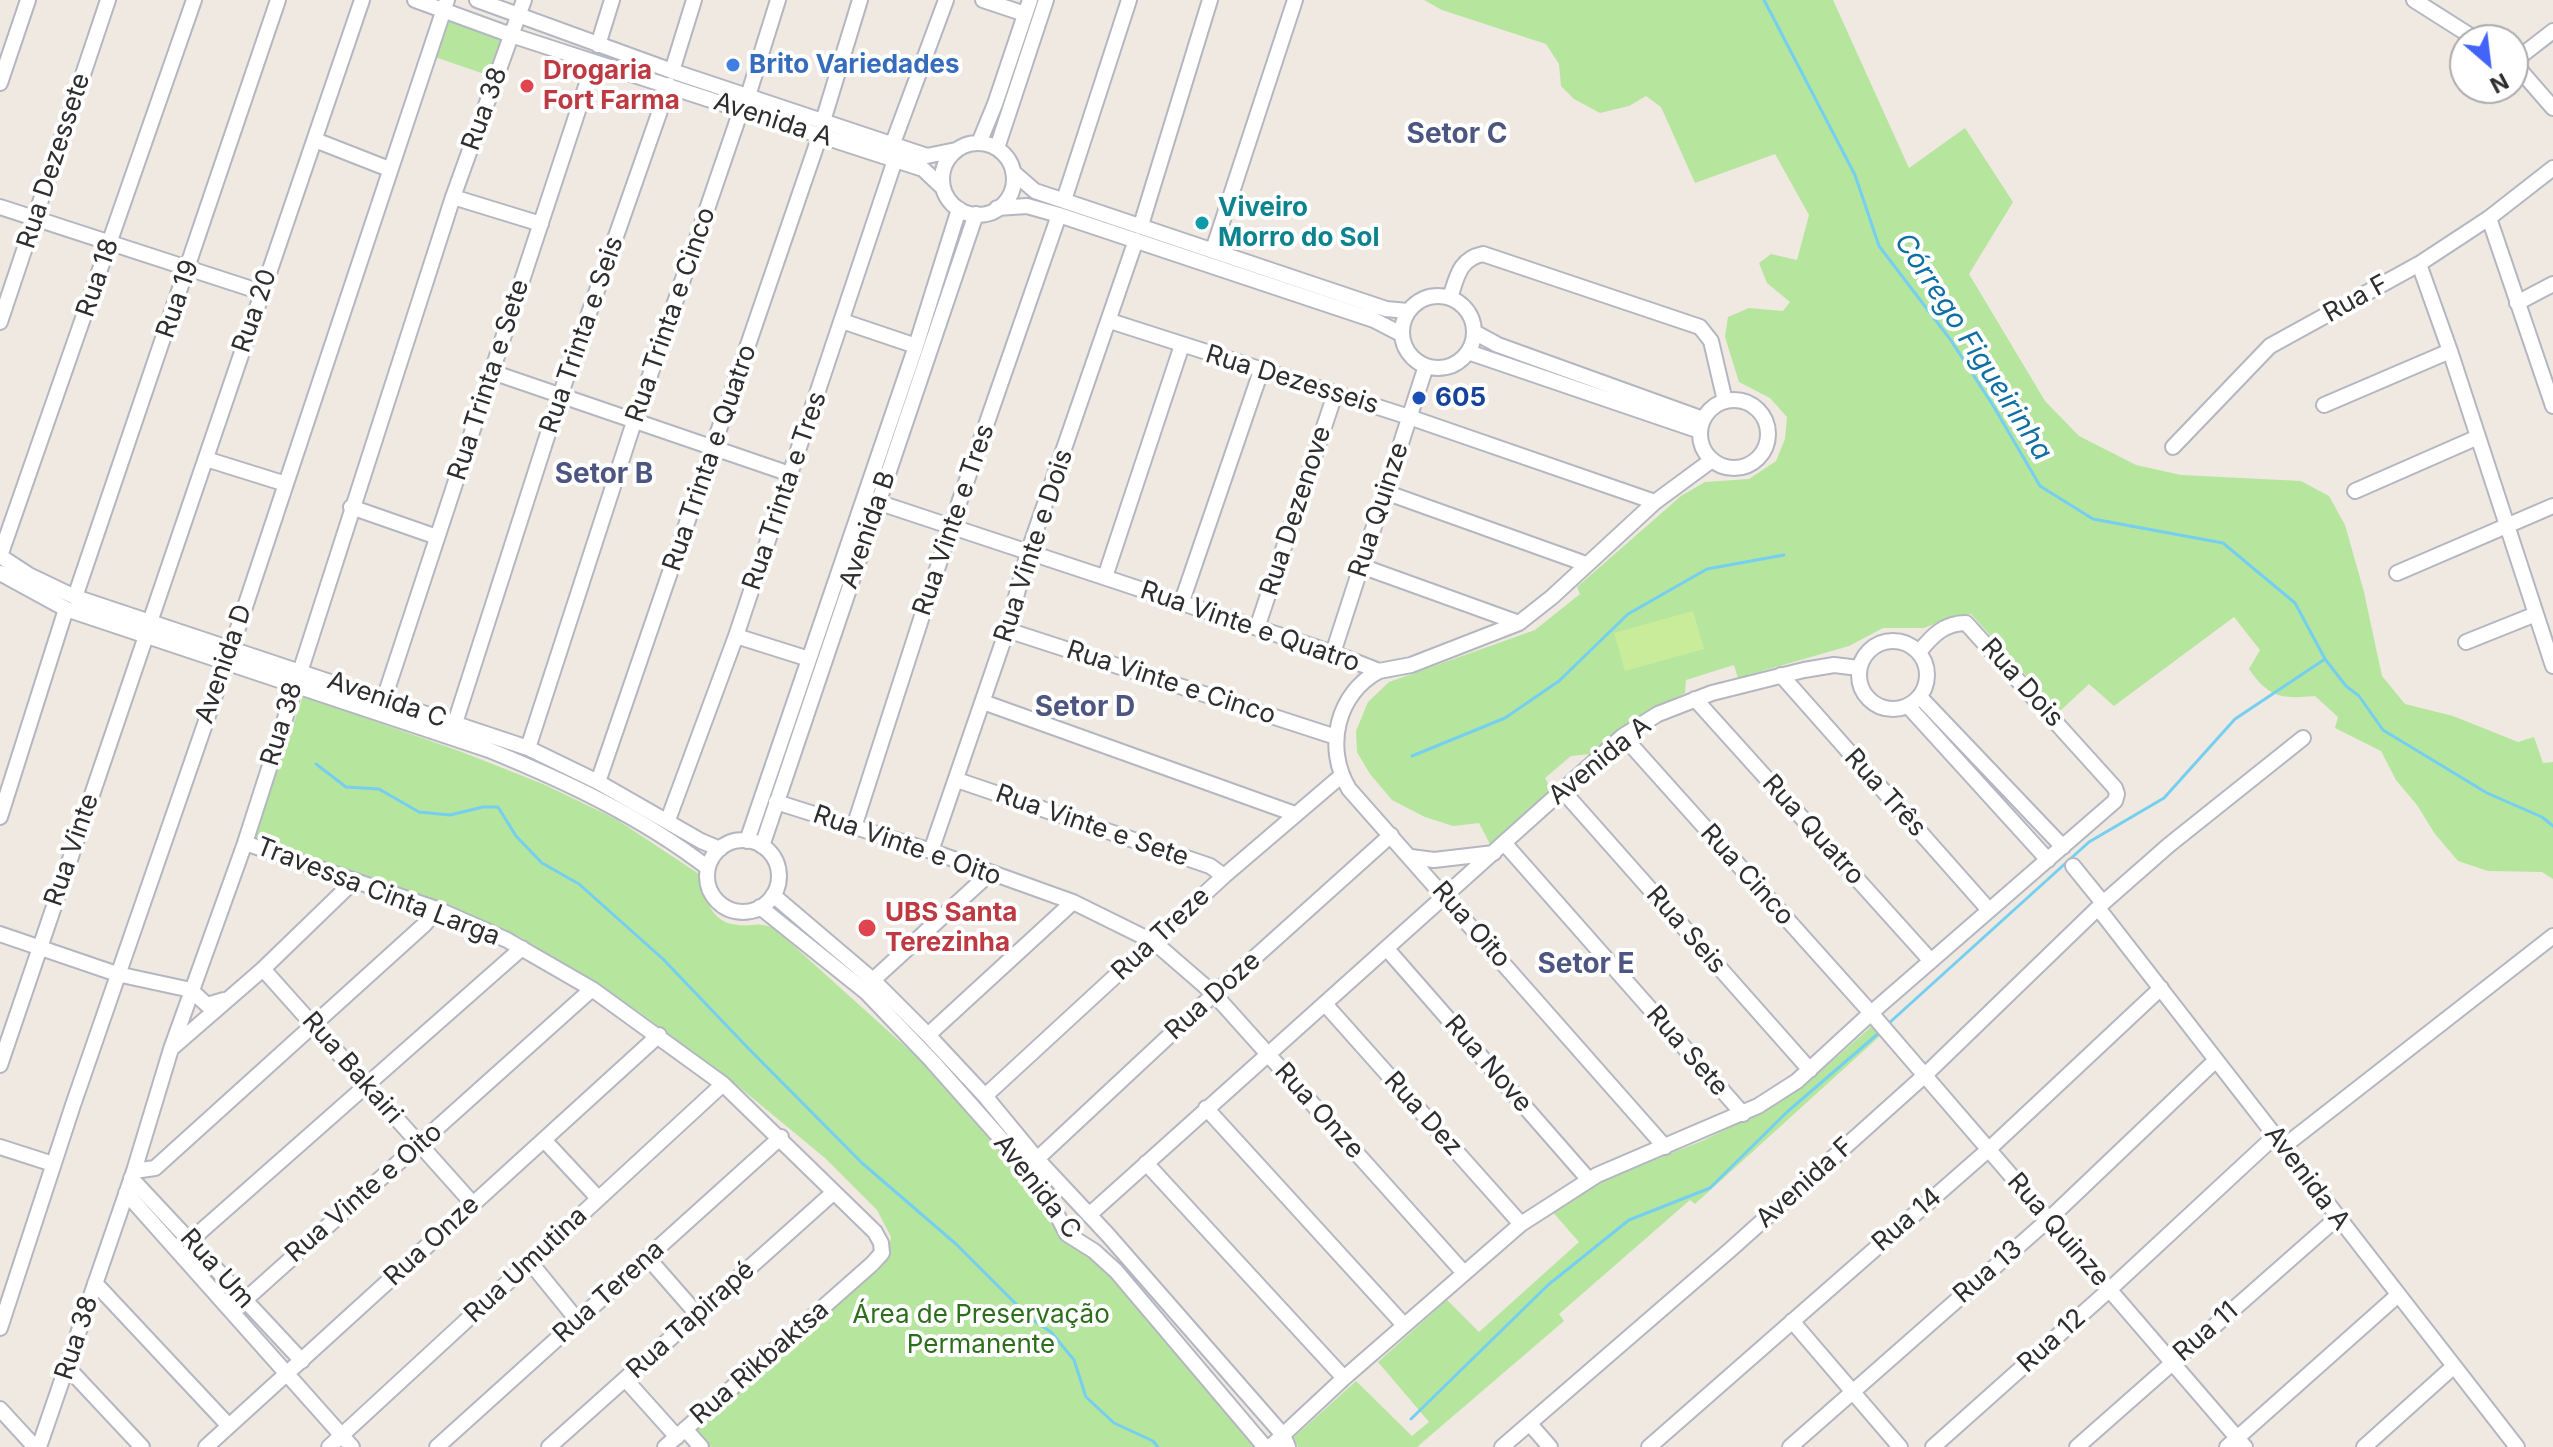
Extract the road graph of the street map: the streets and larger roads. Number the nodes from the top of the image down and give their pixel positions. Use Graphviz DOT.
graph roads {
  1 [pos="28,0"];
  2 [pos="108,0"];
  3 [pos="194,0"];
  4 [pos="278,0"];
  5 [pos="362,0"];
  6 [pos="415,0"];
  7 [pos="524,0"];
  8 [pos="612,0"];
  9 [pos="694,0"];
  10 [pos="778,0"];
  11 [pos="860,0"];
  12 [pos="946,0"];
  13 [pos="983,0"];
  14 [pos="1046,0"];
  15 [pos="1129,0"];
  16 [pos="1210,0"];
  17 [pos="1295,0"];
  18 [pos="2414,0"];
  19 [pos="482,1"];
  20 [pos="445,5"];
  21 [pos="1028,7"];
  22 [pos="500,9"];
  23 [pos="518,16"];
  24 [pos="2452,24"];
  25 [pos="494,28"];
  26 [pos="2553,31"];
  27 [pos="511,35"];
  28 [pos="598,45"];
  29 [pos="2529,50"];
  30 [pos="594,62"];
  31 [pos="670,78"];
  32 [pos="2529,80"];
  33 [pos="0,83"];
  34 [pos="744,103"];
  35 [pos="2553,108"];
  36 [pos="821,128"];
  37 [pos="315,140"];
  38 [pos="893,143"];
  39 [pos="979,143"];
  40 [pos="997,148"];
  41 [pos="956,150"];
  42 [pos="895,160"];
  43 [pos="2553,168"];
  44 [pos="389,169"];
  45 [pos="1013,172"];
  46 [pos="943,188"];
  47 [pos="453,197"];
  48 [pos="0,207"];
  49 [pos="997,208"];
  50 [pos="1062,208"];
  51 [pos="959,209"];
  52 [pos="976,214"];
  53 [pos="36,218"];
  54 [pos="2489,218"];
  55 [pos="541,224"];
  56 [pos="1141,225"];
  57 [pos="1136,240"];
  58 [pos="110,243"];
  59 [pos="1213,250"];
  60 [pos="2419,264"];
  61 [pos="189,267"];
  62 [pos="2553,284"];
  63 [pos="261,292"];
  64 [pos="1450,298"];
  65 [pos="2517,303"];
  66 [pos="1408,311"];
  67 [pos="842,321"];
  68 [pos="1110,321"];
  69 [pos="0,322"];
  70 [pos="1474,332"];
  71 [pos="1401,334"];
  72 [pos="1182,345"];
  73 [pos="916,346"];
  74 [pos="2450,351"];
  75 [pos="1468,352"];
  76 [pos="1426,366"];
  77 [pos="1261,371"];
  78 [pos="492,372"];
  79 [pos="2550,386"];
  80 [pos="1335,394"];
  81 [pos="560,396"];
  82 [pos="1725,401"];
  83 [pos="2324,405"];
  84 [pos="2553,406"];
  85 [pos="1409,417"];
  86 [pos="634,422"];
  87 [pos="1702,425"];
  88 [pos="2478,437"];
  89 [pos="2173,447"];
  90 [pos="713,449"];
  91 [pos="206,459"];
  92 [pos="1712,460"];
  93 [pos="790,474"];
  94 [pos="286,484"];
  95 [pos="2355,491"];
  96 [pos="1385,492"];
  97 [pos="877,502"];
  98 [pos="1655,502"];
  99 [pos="2553,506"];
  100 [pos="351,507"];
  101 [pos="951,526"];
  102 [pos="2507,527"];
  103 [pos="437,537"];
  104 [pos="1028,553"];
  105 [pos="0,556"];
  106 [pos="1586,564"];
  107 [pos="1361,566"];
  108 [pos="0,573"];
  109 [pos="2397,573"];
  110 [pos="1105,577"];
  111 [pos="71,603"];
  112 [pos="1181,604"];
  113 [pos="2536,614"];
  114 [pos="1519,623"];
  115 [pos="1257,628"];
  116 [pos="148,629"];
  117 [pos="1007,630"];
  118 [pos="736,636"];
  119 [pos="2466,642"];
  120 [pos="1919,652"];
  121 [pos="1333,653"];
  122 [pos="228,656"];
  123 [pos="809,659"];
  124 [pos="2553,666"];
  125 [pos="1859,668"];
  126 [pos="299,670"];
  127 [pos="1379,671"];
  128 [pos="1781,675"];
  129 [pos="294,685"];
  130 [pos="384,699"];
  131 [pos="1695,699"];
  132 [pos="983,702"];
  133 [pos="1914,702"];
  134 [pos="455,723"];
  135 [pos="1623,736"];
  136 [pos="1336,737"];
  137 [pos="2303,738"];
  138 [pos="528,748"];
  139 [pos="1341,776"];
  140 [pos="957,780"];
  141 [pos="598,782"];
  142 [pos="1562,790"];
  143 [pos="776,802"];
  144 [pos="1295,814"];
  145 [pos="0,817"];
  146 [pos="668,820"];
  147 [pos="854,827"];
  148 [pos="1391,835"];
  149 [pos="747,841"];
  150 [pos="245,843"];
  151 [pos="762,846"];
  152 [pos="2063,847"];
  153 [pos="720,849"];
  154 [pos="1499,849"];
  155 [pos="931,851"];
  156 [pos="1411,857"];
  157 [pos="2048,860"];
  158 [pos="2073,866"];
  159 [pos="708,868"];
  160 [pos="989,874"];
  161 [pos="1224,876"];
  162 [pos="354,881"];
  163 [pos="773,895"];
  164 [pos="1445,897"];
  165 [pos="1073,902"];
  166 [pos="2100,906"];
  167 [pos="760,907"];
  168 [pos="437,909"];
  169 [pos="1989,910"];
  170 [pos="0,934"];
  171 [pos="2553,936"];
  172 [pos="1154,942"];
  173 [pos="39,948"];
  174 [pos="522,948"];
  175 [pos="1387,949"];
  176 [pos="1931,961"];
  177 [pos="263,969"];
  178 [pos="117,974"];
  179 [pos="873,980"];
  180 [pos="2161,988"];
  181 [pos="592,989"];
  182 [pos="191,990"];
  183 [pos="1214,994"];
  184 [pos="231,996"];
  185 [pos="1325,1004"];
  186 [pos="1879,1023"];
  187 [pos="314,1025"];
  188 [pos="659,1035"];
  189 [pos="928,1035"];
  190 [pos="171,1049"];
  191 [pos="1269,1055"];
  192 [pos="2216,1060"];
  193 [pos="0,1065"];
  194 [pos="1810,1070"];
  195 [pos="1924,1076"];
  196 [pos="723,1084"];
  197 [pos="367,1085"];
  198 [pos="985,1096"];
  199 [pos="1206,1108"];
  200 [pos="1743,1114"];
  201 [pos="781,1137"];
  202 [pos="545,1141"];
  203 [pos="2279,1142"];
  204 [pos="141,1145"];
  205 [pos="419,1145"];
  206 [pos="0,1147"];
  207 [pos="1665,1147"];
  208 [pos="176,1149"];
  209 [pos="1988,1150"];
  210 [pos="1037,1159"];
  211 [pos="1146,1163"];
  212 [pos="53,1164"];
  213 [pos="1589,1180"];
  214 [pos="130,1181"];
  215 [pos="834,1192"];
  216 [pos="598,1198"];
  217 [pos="473,1204"];
  218 [pos="1088,1214"];
  219 [pos="2337,1218"];
  220 [pos="1059,1220"];
  221 [pos="2048,1220"];
  222 [pos="1521,1224"];
  223 [pos="191,1240"];
  224 [pos="881,1243"];
  225 [pos="1084,1245"];
  226 [pos="648,1258"];
  227 [pos="530,1262"];
  228 [pos="1464,1273"];
  229 [pos="95,1283"];
  230 [pos="2109,1290"];
  231 [pos="2398,1295"];
  232 [pos="245,1300"];
  233 [pos="697,1314"];
  234 [pos="578,1321"];
  235 [pos="1792,1321"];
  236 [pos="1404,1325"];
  237 [pos="0,1328"];
  238 [pos="302,1361"];
  239 [pos="2172,1362"];
  240 [pos="2453,1367"];
  241 [pos="68,1368"];
  242 [pos="288,1374"];
  243 [pos="1344,1378"];
  244 [pos="625,1379"];
  245 [pos="1851,1393"];
  246 [pos="0,1409"];
  247 [pos="1530,1424"];
  248 [pos="229,1426"];
  249 [pos="676,1438"];
  250 [pos="347,1441"];
  251 [pos="1286,1441"];
  252 [pos="2236,1444"];
  253 [pos="2509,1444"];
  254 [pos="37,1447"];
  255 [pos="142,1447"];
  256 [pos="206,1447"];
  257 [pos="329,1447"];
  258 [pos="437,1447"];
  259 [pos="549,1447"];
  260 [pos="701,1447"];
  261 [pos="1268,1447"];
  262 [pos="1502,1447"];
  263 [pos="1550,1447"];
  264 [pos="1649,1447"];
  265 [pos="1790,1447"];
  266 [pos="1900,1447"];
  267 [pos="1933,1447"];
  268 [pos="2077,1447"];
  269 [pos="2364,1447"];
  1 -- 33 [label="street"];
  2 -- 53 [label="street, Rua Dezessete"];
  3 -- 58 [label="street, Rua 18"];
  4 -- 61 [label="street, Rua 19"];
  5 -- 37 [label="street, Rua 20"];
  6 -- 20 [label="street, Avenida A"];
  7 -- 23 [label="street, Rua 38"];
  8 -- 28 [label="street"];
  9 -- 31 [label="street, Rua Trinta e Seis"];
  10 -- 34 [label="street, Rua Trinta e Cinco"];
  11 -- 36 [label="street, Rua Trinta e Quatro"];
  12 -- 38 [label="street"];
  13 -- 21 [label="street"];
  14 -- 40 [label="street"];
  15 -- 50 [label="street, Rua Vinte e Tres"];
  16 -- 56 [label="street"];
  17 -- 59 [label="street"];
  18 -- 24 [label="street"];
  19 -- 22 [label="street, Avenida A"];
  20 -- 25 [label="street, Avenida A"];
  20 -- 44 [label="street, Avenida D"];
  21 -- 39 [label="street"];
  22 -- 23 [label="street, Avenida A"];
  22 -- 25 [label="street"];
  23 -- 27 [label="street, Rua 38"];
  23 -- 28 [label="street, Avenida A"];
  25 -- 27 [label="street, Avenida A"];
  26 -- 29 [label="street"];
  27 -- 30 [label="street, Avenida A"];
  27 -- 47 [label="street, Rua 38"];
  28 -- 31 [label="street, Avenida A"];
  30 -- 31 [label="street, Avenida A"];
  30 -- 55 [label="street, Rua Trinta e Sete"];
  31 -- 34 [label="street, Avenida A"];
  31 -- 81 [label="street, Rua Trinta e Seis"];
  32 -- 35 [label="street"];
  34 -- 36 [label="street, Avenida A"];
  34 -- 86 [label="street, Rua Trinta e Cinco"];
  36 -- 38 [label="street, Avenida A"];
  36 -- 42 [label="street, Avenida A"];
  36 -- 90 [label="street, Rua Trinta e Quatro"];
  37 -- 44 [label="street"];
  37 -- 63 [label="street, Rua 20"];
  38 -- 41 [label="street, Avenida A"];
  39 -- 40 [label="street"];
  39 -- 41 [label="street"];
  40 -- 45 [label="street"];
  41 -- 46 [label="street"];
  42 -- 46 [label="street, Avenida A"];
  42 -- 67 [label="street, Rua Trinta e Tres"];
  43 -- 54 [label="street, Rua F"];
  44 -- 94 [label="street, Avenida D"];
  45 -- 49 [label="street"];
  45 -- 50 [label="street"];
  46 -- 51 [label="street"];
  47 -- 55 [label="street"];
  47 -- 100 [label="street, Rua 38"];
  48 -- 53 [label="street"];
  49 -- 50 [label="street"];
  49 -- 52 [label="street"];
  50 -- 56 [label="street"];
  50 -- 57 [label="street"];
  50 -- 101 [label="street, Rua Vinte e Tres"];
  51 -- 52 [label="street"];
  51 -- 73 [label="street, Avenida B"];
  52 -- 97 [label="street, Avenida B"];
  53 -- 58 [label="street"];
  53 -- 69 [label="street, Rua Dezessete"];
  54 -- 60 [label="street, Rua F"];
  54 -- 65 [label="street"];
  55 -- 78 [label="street, Rua Trinta e Sete"];
  56 -- 59 [label="street"];
  57 -- 68 [label="street, Rua Vinte e Dois"];
  57 -- 71 [label="street"];
  58 -- 61 [label="street"];
  58 -- 105 [label="street, Rua 18"];
  59 -- 66 [label="street"];
  60 -- 74 [label="street"];
  60 -- 89 [label="street, Rua F"];
  61 -- 63 [label="street"];
  61 -- 111 [label="street, Rua 19"];
  62 -- 65 [label="street"];
  63 -- 91 [label="street, Rua 20"];
  64 -- 66 [label="street"];
  64 -- 70 [label="street"];
  64 -- 82 [label="street"];
  65 -- 79 [label="street"];
  66 -- 71 [label="street"];
  67 -- 73 [label="street"];
  67 -- 93 [label="street, Rua Trinta e Tres"];
  68 -- 72 [label="street, Rua Dezesseis"];
  68 -- 104 [label="street, Rua Vinte e Dois"];
  70 -- 75 [label="street"];
  70 -- 87 [label="street"];
  71 -- 76 [label="street"];
  72 -- 77 [label="street, Rua Dezesseis"];
  72 -- 110 [label="street"];
  73 -- 123 [label="street, Avenida B"];
  74 -- 83 [label="street"];
  74 -- 88 [label="street"];
  75 -- 76 [label="street"];
  75 -- 87 [label="street"];
  76 -- 85 [label="street, Rua Quinze"];
  77 -- 80 [label="street, Rua Dezesseis"];
  77 -- 112 [label="street"];
  78 -- 81 [label="street"];
  78 -- 103 [label="street, Rua Trinta e Sete"];
  79 -- 84 [label="street"];
  80 -- 85 [label="street, Rua Dezesseis"];
  80 -- 115 [label="street, Rua Dezenove"];
  81 -- 86 [label="street"];
  81 -- 134 [label="street, Rua Trinta e Seis"];
  82 -- 87 [label="street"];
  82 -- 92 [label="street"];
  85 -- 96 [label="street, Rua Quinze"];
  85 -- 98 [label="street, Rua Dezesseis"];
  86 -- 90 [label="street"];
  86 -- 138 [label="street, Rua Trinta e Cinco"];
  87 -- 92 [label="street"];
  88 -- 95 [label="street"];
  88 -- 102 [label="street"];
  90 -- 93 [label="street"];
  90 -- 141 [label="street, Rua Trinta e Quatro"];
  91 -- 94 [label="street"];
  91 -- 116 [label="street, Rua 20"];
  92 -- 98 [label="street, Rua Vinte e Quatro"];
  93 -- 118 [label="street, Rua Trinta e Tres"];
  94 -- 122 [label="street, Avenida D"];
  96 -- 106 [label="street"];
  96 -- 107 [label="street, Rua Quinze"];
  97 -- 101 [label="street, Rua Vinte e Quatro"];
  97 -- 143 [label="street, Avenida B"];
  98 -- 106 [label="street, Rua Vinte e Quatro"];
  99 -- 102 [label="street"];
  100 -- 103 [label="street"];
  100 -- 126 [label="street, Rua 38"];
  101 -- 104 [label="street, Rua Vinte e Quatro"];
  101 -- 147 [label="street, Rua Vinte e Tres"];
  102 -- 109 [label="street"];
  102 -- 113 [label="street"];
  103 -- 130 [label="street, Rua Trinta e Sete"];
  104 -- 110 [label="street, Rua Vinte e Quatro"];
  104 -- 117 [label="street, Rua Vinte e Dois"];
  105 -- 111 [label="street, Avenida C"];
  106 -- 114 [label="street, Rua Vinte e Quatro"];
  107 -- 114 [label="street"];
  107 -- 121 [label="street, Rua Quinze"];
  108 -- 111 [label="street, Avenida C"];
  110 -- 112 [label="street, Rua Vinte e Quatro"];
  111 -- 116 [label="street, Avenida C"];
  111 -- 145 [label="street"];
  112 -- 115 [label="street, Rua Vinte e Quatro"];
  113 -- 119 [label="street"];
  113 -- 124 [label="street"];
  114 -- 127 [label="street, Rua Vinte e Quatro"];
  115 -- 121 [label="street, Rua Vinte e Quatro"];
  116 -- 122 [label="street, Avenida C"];
  116 -- 173 [label="street, Rua Vinte"];
  117 -- 132 [label="street, Rua Vinte e Dois"];
  117 -- 136 [label="street, Rua Vinte e Cinco"];
  118 -- 123 [label="street"];
  118 -- 146 [label="street, Rua Trinta e Tres"];
  120 -- 125 [label="street"];
  120 -- 133 [label="street"];
  120 -- 152 [label="street, Rua Dois"];
  121 -- 127 [label="street, Rua Vinte e Quatro"];
  122 -- 126 [label="street, Avenida C"];
  122 -- 129 [label="street, Avenida C"];
  122 -- 178 [label="street, Avenida D"];
  123 -- 149 [label="street, Avenida B"];
  125 -- 128 [label="street, Avenida A"];
  125 -- 133 [label="street"];
  126 -- 129 [label="street, Rua 38"];
  126 -- 130 [label="street, Avenida C"];
  127 -- 136 [label="street"];
  128 -- 131 [label="street, Avenida A"];
  128 -- 169 [label="street, Rua Três"];
  129 -- 150 [label="street, Rua 38"];
  129 -- 159 [label="street, Avenida C"];
  130 -- 134 [label="street, Avenida C"];
  131 -- 135 [label="street, Avenida A"];
  131 -- 176 [label="street, Rua Quatro"];
  132 -- 140 [label="street, Rua Vinte e Dois"];
  132 -- 144 [label="street"];
  133 -- 152 [label="street"];
  133 -- 157 [label="street"];
  134 -- 138 [label="street, Avenida C"];
  135 -- 142 [label="street, Avenida A"];
  135 -- 186 [label="street, Rua Cinco"];
  136 -- 139 [label="street"];
  137 -- 166 [label="street, Avenida F"];
  138 -- 141 [label="street, Avenida C"];
  139 -- 144 [label="street, Rua Treze"];
  139 -- 148 [label="street, Rua Oito"];
  140 -- 155 [label="street, Rua Vinte e Dois"];
  140 -- 161 [label="street, Rua Vinte e Sete"];
  141 -- 146 [label="street, Avenida C"];
  142 -- 154 [label="street, Avenida A"];
  142 -- 194 [label="street, Rua Seis"];
  143 -- 147 [label="street, Rua Vinte e Oito"];
  143 -- 151 [label="street, Avenida B"];
  144 -- 161 [label="street, Rua Treze"];
  146 -- 153 [label="street, Avenida C"];
  147 -- 155 [label="street, Rua Vinte e Oito"];
  148 -- 156 [label="street, Rua Oito"];
  148 -- 183 [label="street, Rua Doze"];
  149 -- 151 [label="street"];
  149 -- 153 [label="street"];
  150 -- 162 [label="street, Travessa Cinta Larga"];
  150 -- 182 [label="street, Rua 38"];
  151 -- 163 [label="street"];
  152 -- 157 [label="street"];
  153 -- 159 [label="street"];
  154 -- 156 [label="street"];
  154 -- 164 [label="street, Avenida A"];
  154 -- 200 [label="street, Rua Sete"];
  155 -- 160 [label="street, Rua Vinte e Oito"];
  156 -- 164 [label="street, Rua Oito"];
  157 -- 169 [label="street"];
  158 -- 166 [label="street, Avenida A"];
  159 -- 167 [label="street"];
  160 -- 165 [label="street, Rua Vinte e Oito"];
  160 -- 179 [label="street"];
  161 -- 172 [label="street, Rua Treze"];
  162 -- 168 [label="street, Travessa Cinta Larga"];
  162 -- 177 [label="street"];
  163 -- 167 [label="street"];
  163 -- 179 [label="street, Avenida C"];
  164 -- 175 [label="street, Rua Onze"];
  164 -- 207 [label="street, Rua Oito"];
  165 -- 172 [label="street, Rua Vinte e Oito"];
  165 -- 189 [label="street"];
  166 -- 180 [label="street, Avenida A"];
  166 -- 195 [label="street, Avenida F"];
  167 -- 220 [label="street, Avenida C"];
  168 -- 174 [label="street, Travessa Cinta Larga"];
  168 -- 187 [label="street"];
  169 -- 176 [label="street"];
  170 -- 173 [label="street"];
  171 -- 203 [label="street, Rua 12"];
  172 -- 183 [label="street, Rua Vinte e Oito"];
  172 -- 198 [label="street, Rua Treze"];
  173 -- 178 [label="street"];
  173 -- 193 [label="street, Rua Vinte"];
  174 -- 181 [label="street, Travessa Cinta Larga"];
  174 -- 197 [label="street"];
  175 -- 185 [label="street, Rua Onze"];
  175 -- 213 [label="street, Rua Nove"];
  176 -- 186 [label="street"];
  177 -- 184 [label="street"];
  177 -- 187 [label="street, Rua Bakairi"];
  178 -- 182 [label="street"];
  178 -- 212 [label="street, Avenida D"];
  179 -- 189 [label="street, Avenida C"];
  180 -- 192 [label="street, Avenida A"];
  180 -- 209 [label="street, Rua 14"];
  181 -- 188 [label="street, Travessa Cinta Larga"];
  181 -- 205 [label="street, Rua Vinte e Oito"];
  182 -- 184 [label="street"];
  182 -- 190 [label="street, Rua 38"];
  183 -- 191 [label="street, Rua Vinte e Oito"];
  183 -- 210 [label="street, Rua Doze"];
  184 -- 190 [label="street"];
  185 -- 191 [label="street, Rua Onze"];
  185 -- 222 [label="street, Rua Dez"];
  186 -- 194 [label="street"];
  186 -- 195 [label="street, Rua Quinze"];
  187 -- 197 [label="street, Rua Bakairi"];
  187 -- 208 [label="street"];
  188 -- 196 [label="street, Travessa Cinta Larga"];
  188 -- 202 [label="street, Rua Onze"];
  189 -- 198 [label="street, Avenida C"];
  190 -- 204 [label="street, Rua 38"];
  191 -- 199 [label="street"];
  191 -- 228 [label="street, Rua Onze"];
  192 -- 203 [label="street, Avenida A"];
  192 -- 221 [label="street, Rua 13"];
  194 -- 200 [label="street"];
  195 -- 209 [label="street, Rua Quinze"];
  195 -- 247 [label="street, Avenida F"];
  196 -- 201 [label="street, Travessa Cinta Larga"];
  196 -- 216 [label="street, Rua Umutina"];
  197 -- 205 [label="street, Rua Bakairi"];
  197 -- 223 [label="street"];
  198 -- 210 [label="street, Avenida C"];
  199 -- 211 [label="street"];
  199 -- 236 [label="street"];
  200 -- 207 [label="street"];
  201 -- 215 [label="street, Travessa Cinta Larga"];
  201 -- 226 [label="street, Rua Terena"];
  202 -- 216 [label="street"];
  202 -- 217 [label="street, Rua Onze"];
  203 -- 219 [label="street, Avenida A"];
  203 -- 230 [label="street, Rua 12"];
  204 -- 208 [label="street"];
  204 -- 214 [label="street, Rua 38"];
  205 -- 217 [label="street, Rua Bakairi"];
  205 -- 232 [label="street, Rua Vinte e Oito"];
  206 -- 212 [label="street"];
  207 -- 213 [label="street"];
  208 -- 214 [label="street"];
  209 -- 221 [label="street, Rua Quinze"];
  209 -- 235 [label="street, Rua 14"];
  210 -- 218 [label="street, Avenida C"];
  211 -- 218 [label="street"];
  211 -- 243 [label="street"];
  212 -- 237 [label="street, Avenida D"];
  213 -- 222 [label="street"];
  214 -- 223 [label="street, Rua Um"];
  214 -- 229 [label="street, Rua 38"];
  214 -- 242 [label="street, Rua Um"];
  215 -- 224 [label="street, Travessa Cinta Larga"];
  215 -- 233 [label="street, Rua Tapirapé"];
  216 -- 227 [label="street, Rua Umutina"];
  217 -- 238 [label="street, Rua Onze"];
  218 -- 220 [label="street"];
  218 -- 225 [label="street"];
  218 -- 251 [label="street, Avenida C"];
  219 -- 231 [label="street, Avenida A"];
  219 -- 239 [label="street, Rua 11"];
  220 -- 225 [label="street, Avenida C"];
  221 -- 230 [label="street, Rua Quinze"];
  221 -- 245 [label="street, Rua 13"];
  222 -- 228 [label="street"];
  223 -- 232 [label="street, Rua Um"];
  224 -- 249 [label="street, Rua Rikbaktsa"];
  225 -- 261 [label="street, Avenida C"];
  226 -- 233 [label="street"];
  226 -- 234 [label="street, Rua Terena"];
  227 -- 234 [label="street"];
  227 -- 250 [label="street, Rua Umutina"];
  228 -- 236 [label="street"];
  229 -- 241 [label="street, Rua 38"];
  229 -- 248 [label="street"];
  230 -- 239 [label="street, Rua Quinze"];
  230 -- 267 [label="street, Rua 12"];
  231 -- 240 [label="street, Avenida A"];
  231 -- 252 [label="street"];
  232 -- 238 [label="street, Rua Um"];
  233 -- 244 [label="street, Rua Tapirapé"];
  234 -- 258 [label="street, Rua Terena"];
  235 -- 245 [label="street"];
  235 -- 264 [label="street, Rua 14"];
  236 -- 243 [label="street"];
  238 -- 242 [label="street, Rua Onze"];
  239 -- 252 [label="street, Rua Quinze"];
  239 -- 268 [label="street, Rua 11"];
  240 -- 253 [label="street, Avenida A"];
  240 -- 269 [label="street"];
  241 -- 254 [label="street, Rua 38"];
  241 -- 255 [label="street"];
  242 -- 248 [label="street, Rua Onze"];
  242 -- 250 [label="street, Rua Um"];
  243 -- 251 [label="street"];
  244 -- 249 [label="street"];
  244 -- 259 [label="street, Rua Tapirapé"];
  245 -- 265 [label="street, Rua 13"];
  245 -- 266 [label="street"];
  246 -- 254 [label="street"];
  247 -- 262 [label="street, Avenida F"];
  247 -- 263 [label="street"];
  248 -- 256 [label="street, Rua Onze"];
  249 -- 260 [label="street"];
  250 -- 257 [label="street, Rua Umutina"];
  251 -- 261 [label="street"];
}
